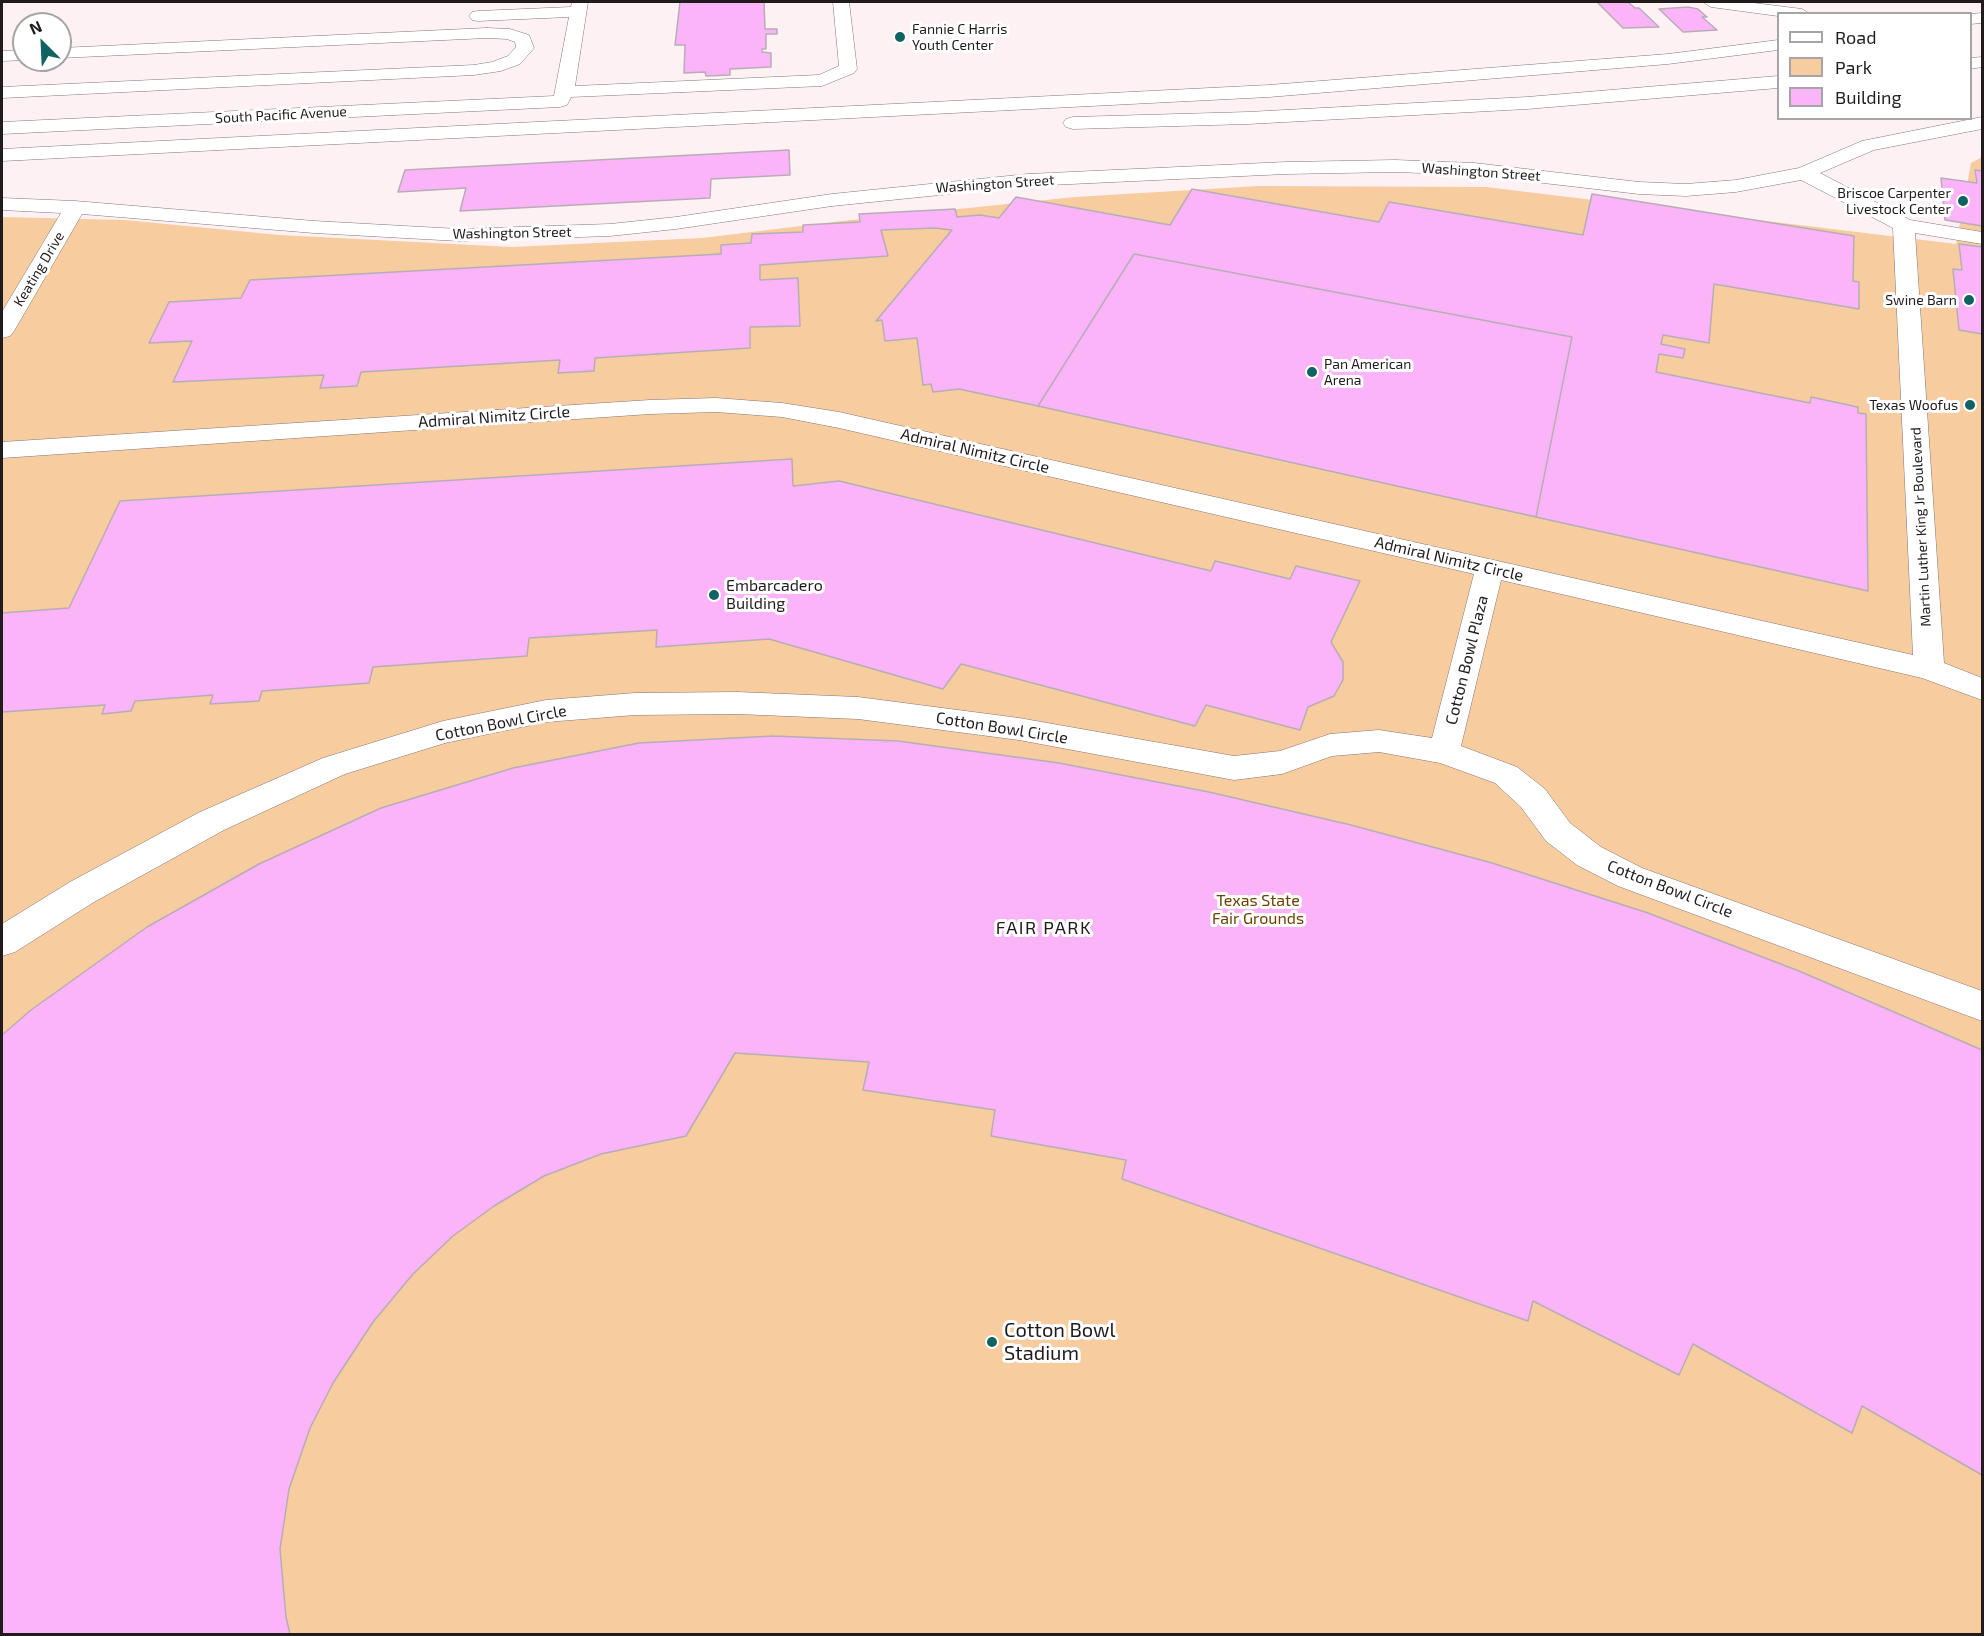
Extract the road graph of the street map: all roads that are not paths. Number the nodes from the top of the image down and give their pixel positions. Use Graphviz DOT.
graph roads {
  1 [pos="841,2"];
  2 [pos="1712,2"];
  3 [pos="579,7"];
  4 [pos="1787,12"];
  5 [pos="460,17"];
  6 [pos="1777,45"];
  7 [pos="72,52"];
  8 [pos="1668,59"];
  9 [pos="1777,82"];
  10 [pos="1705,88"];
  11 [pos="2,93"];
  12 [pos="562,97"];
  13 [pos="1037,103"];
  14 [pos="1983,123"];
  15 [pos="2,128"];
  16 [pos="2,155"];
  17 [pos="1804,173"];
  18 [pos="2,204"];
  19 [pos="75,207"];
  20 [pos="1904,225"];
  21 [pos="1983,238"];
  22 [pos="5,321"];
  23 [pos="2,450"];
  24 [pos="1490,568"];
  25 [pos="1929,669"];
  26 [pos="1983,690"];
  27 [pos="1444,752"];
  28 [pos="2,942"];
  29 [pos="1983,1006"];
  1 -- 12 [label="street, South Pacific Avenue"];
  2 -- 4 [label="street"];
  3 -- 5 [label="street"];
  3 -- 12 [label="street"];
  6 -- 8 [label="street"];
  7 -- 11 [label="street"];
  8 -- 10 [label="street"];
  8 -- 13 [label="street"];
  9 -- 10 [label="street"];
  10 -- 13 [label="street"];
  12 -- 15 [label="street, South Pacific Avenue"];
  13 -- 16 [label="street"];
  14 -- 17 [label="street, Washington Street"];
  17 -- 19 [label="street, Washington Street"];
  17 -- 20 [label="street"];
  18 -- 19 [label="street, Washington Street"];
  19 -- 22 [label="street, Keating Drive"];
  20 -- 21 [label="street"];
  20 -- 25 [label="street, Martin Luther King Jr Boulevard"];
  23 -- 24 [label="street, Admiral Nimitz Circle"];
  24 -- 25 [label="street, Admiral Nimitz Circle"];
  24 -- 27 [label="street, Cotton Bowl Plaza"];
  25 -- 26 [label="street"];
  27 -- 28 [label="street, Cotton Bowl Circle"];
  27 -- 29 [label="street, Cotton Bowl Circle"];
}
